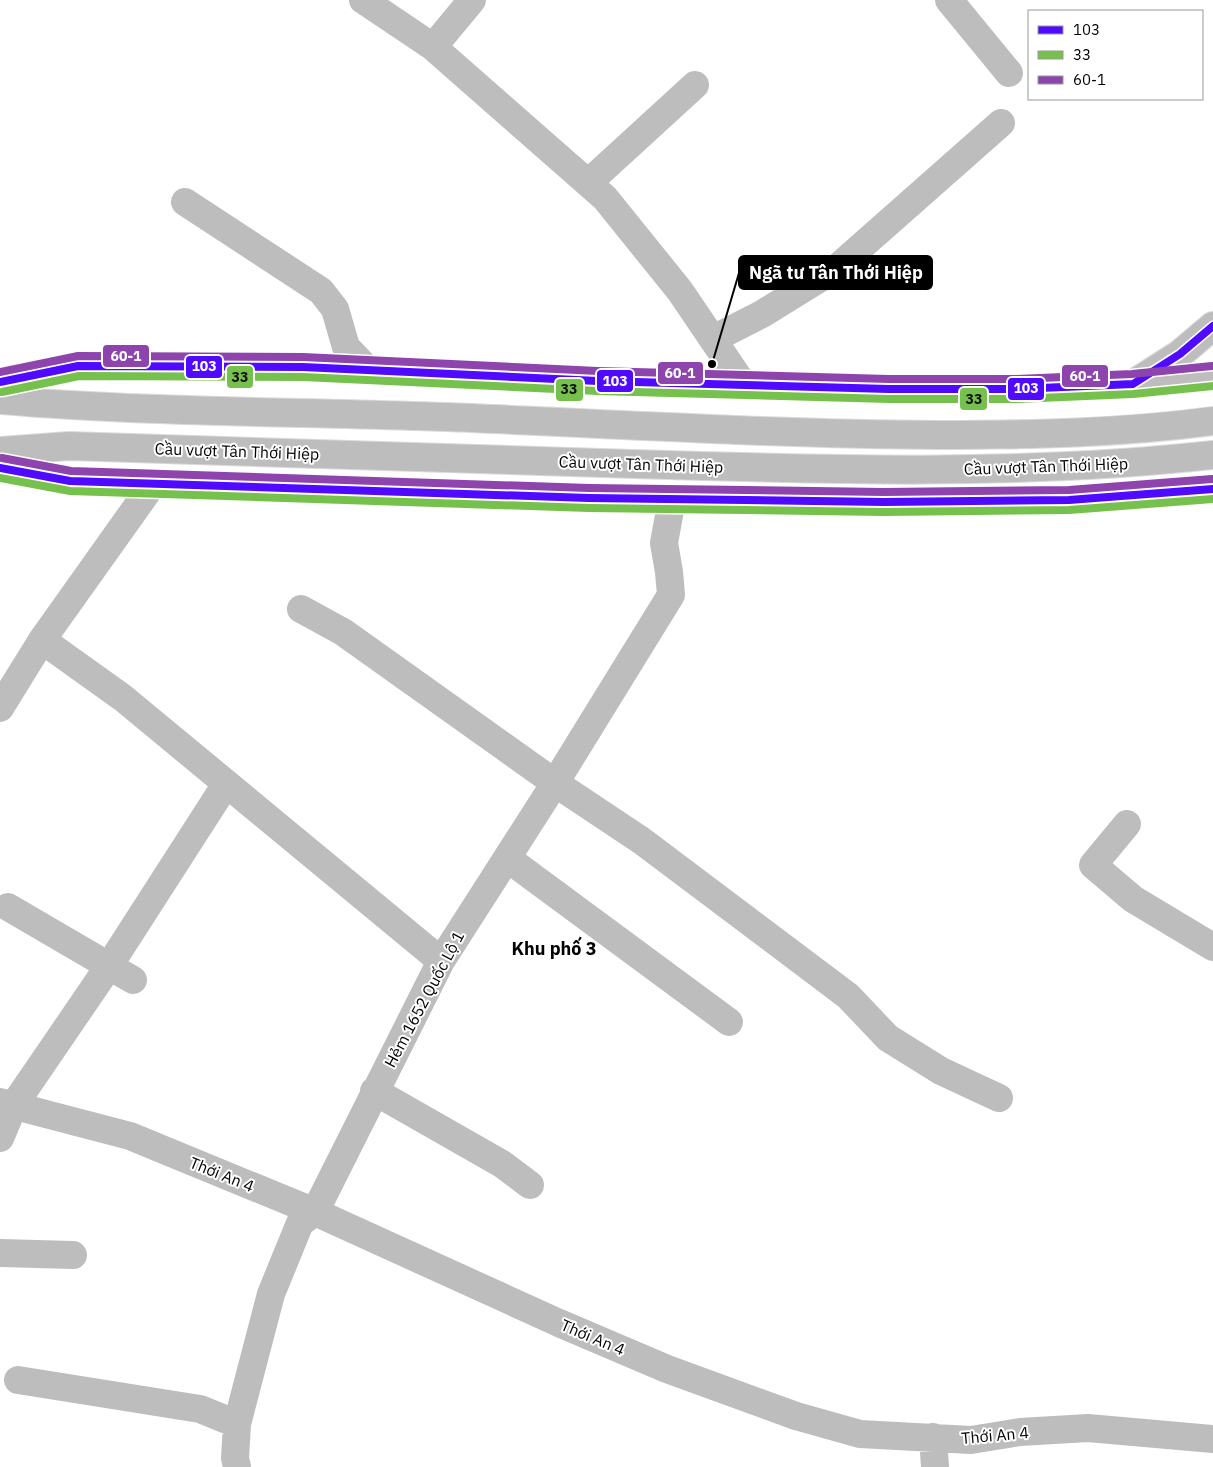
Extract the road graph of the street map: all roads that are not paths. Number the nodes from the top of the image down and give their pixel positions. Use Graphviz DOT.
graph roads {
  1 [pos="364,0"];
  2 [pos="472,0"];
  3 [pos="949,0"];
  4 [pos="433,47"];
  5 [pos="1009,73"];
  6 [pos="694,85"];
  7 [pos="1001,123"];
  8 [pos="588,183"];
  9 [pos="185,202"];
  10 [pos="1213,326"];
  11 [pos="713,339"];
  12 [pos="368,370"];
  13 [pos="1213,376"];
  14 [pos="0,382"];
  15 [pos="743,384"];
  16 [pos="1133,384"];
  17 [pos="0,400"];
  18 [pos="1213,421"];
  19 [pos="0,451"];
  20 [pos="1213,455"];
  21 [pos="0,468"];
  22 [pos="153,484"];
  23 [pos="1213,489"];
  24 [pos="672,498"];
  25 [pos="301,609"];
  26 [pos="42,640"];
  27 [pos="0,708"];
  28 [pos="555,783"];
  29 [pos="226,784"];
  30 [pos="1127,824"];
  31 [pos="507,858"];
  32 [pos="8,907"];
  33 [pos="1213,947"];
  34 [pos="440,961"];
  35 [pos="109,966"];
  36 [pos="133,980"];
  37 [pos="729,1022"];
  38 [pos="374,1091"];
  39 [pos="999,1098"];
  40 [pos="7,1103"];
  41 [pos="0,1138"];
  42 [pos="530,1185"];
  43 [pos="315,1212"];
  44 [pos="0,1253"];
  45 [pos="73,1255"];
  46 [pos="18,1380"];
  47 [pos="237,1424"];
  48 [pos="933,1437"];
  49 [pos="1213,1439"];
  50 [pos="237,1467"];
  51 [pos="936,1467"];
  1 -- 4 [label="main road"];
  2 -- 4 [label="main road"];
  3 -- 5 [label="main road"];
  4 -- 8 [label="main road"];
  6 -- 8 [label="main road"];
  7 -- 11 [label="main road"];
  8 -- 11 [label="main road"];
  9 -- 12 [label="main road"];
  10 -- 16 [label="main road"];
  11 -- 15 [label="main road"];
  12 -- 14 [label="main road"];
  12 -- 15 [label="main road"];
  13 -- 16 [label="main road"];
  15 -- 16 [label="main road"];
  17 -- 18 [label="main road, Cầu vượt Tân Thới Hiệp"];
  19 -- 20 [label="main road, Cầu vượt Tân Thới Hiệp"];
  21 -- 22 [label="main road"];
  22 -- 24 [label="main road"];
  22 -- 26 [label="main road"];
  23 -- 24 [label="main road"];
  24 -- 28 [label="main road, Hẻm 1652 Quốc Lộ 1"];
  25 -- 28 [label="main road"];
  26 -- 27 [label="main road"];
  26 -- 29 [label="main road"];
  28 -- 31 [label="main road, Hẻm 1652 Quốc Lộ 1"];
  28 -- 39 [label="main road"];
  29 -- 34 [label="main road"];
  29 -- 35 [label="main road"];
  30 -- 33 [label="main road"];
  31 -- 34 [label="main road, Hẻm 1652 Quốc Lộ 1"];
  31 -- 37 [label="main road"];
  32 -- 35 [label="main road"];
  34 -- 38 [label="main road, Hẻm 1652 Quốc Lộ 1"];
  35 -- 36 [label="main road"];
  35 -- 40 [label="main road"];
  38 -- 42 [label="main road"];
  38 -- 43 [label="main road, Hẻm 1652 Quốc Lộ 1"];
  40 -- 41 [label="main road"];
  40 -- 43 [label="main road, Thới An 4"];
  43 -- 47 [label="main road, Hẻm 1652 Quốc Lộ 1"];
  43 -- 48 [label="main road, Thới An 4"];
  44 -- 45 [label="main road"];
  46 -- 47 [label="main road"];
  47 -- 50 [label="main road, Hẻm 1652 Quốc Lộ 1"];
  48 -- 49 [label="main road, Thới An 4"];
  48 -- 51 [label="main road"];
}
